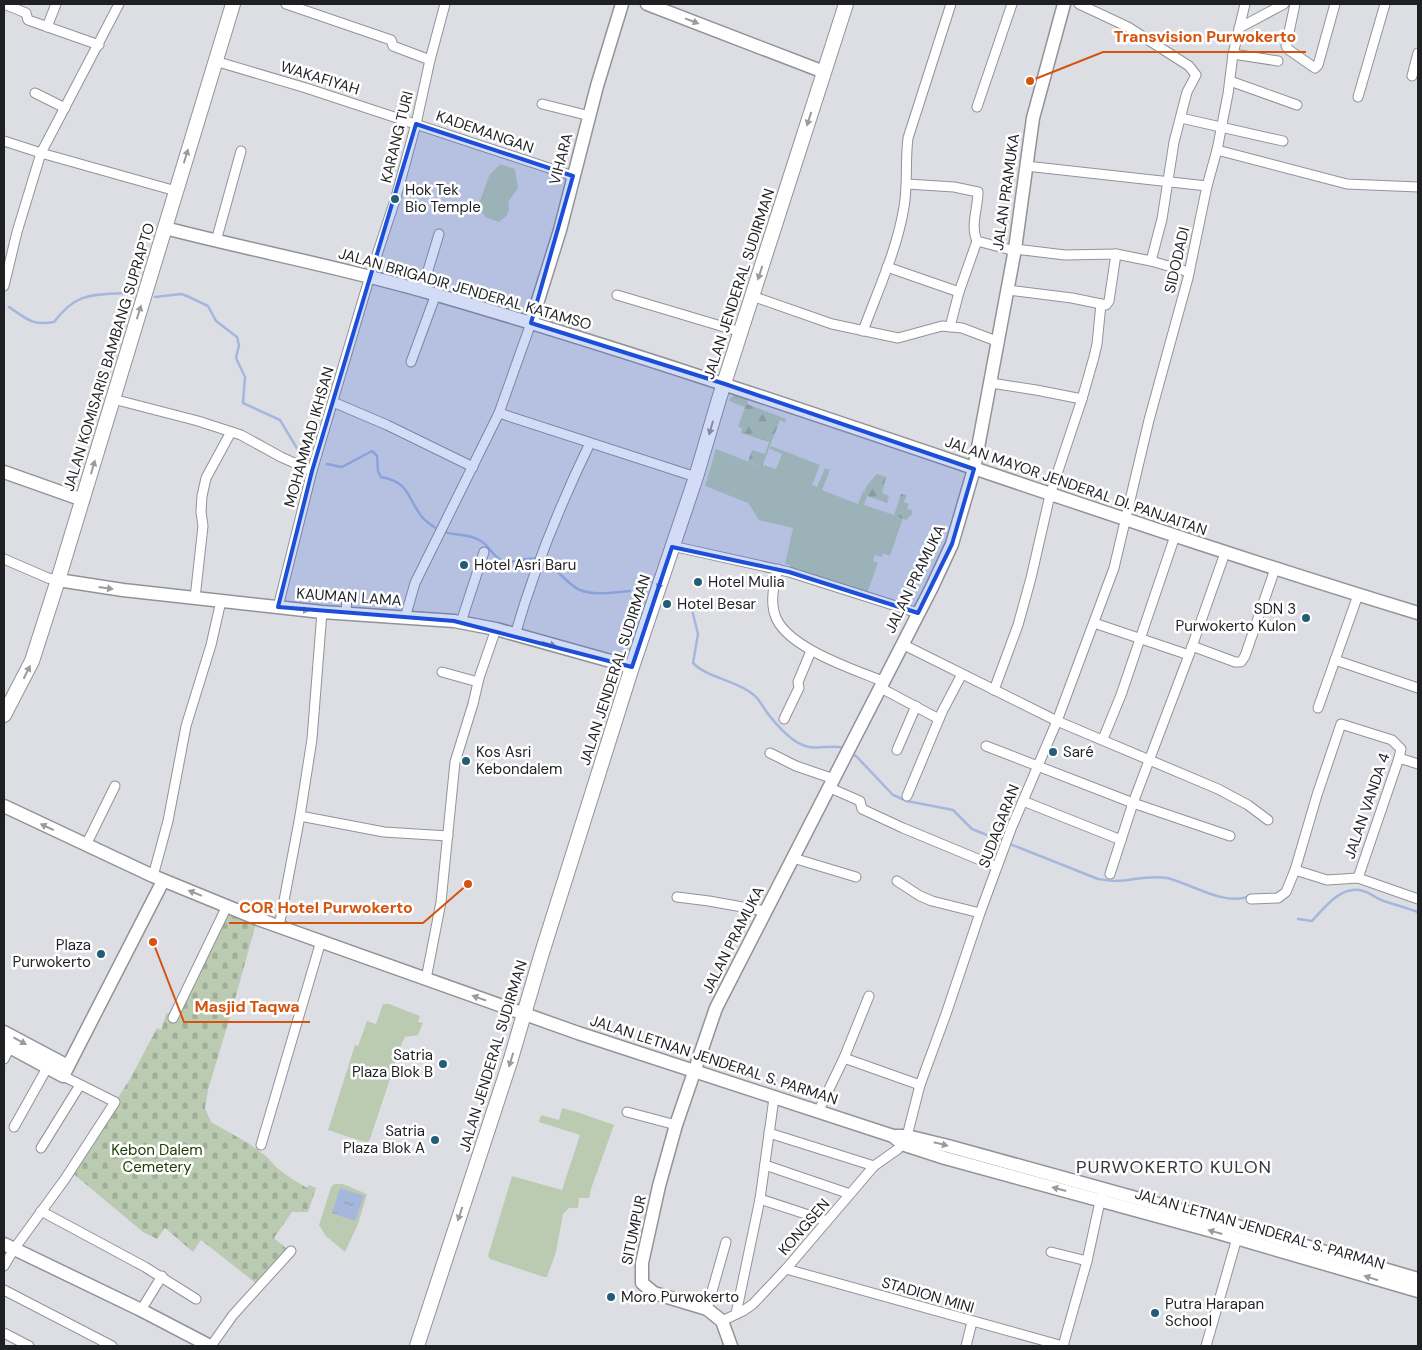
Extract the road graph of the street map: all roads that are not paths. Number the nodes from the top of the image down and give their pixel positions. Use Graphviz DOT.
graph roads {
  1 [pos="56,4"];
  2 [pos="119,4"];
  3 [pos="233,4"];
  4 [pos="286,4"];
  5 [pos="445,4"];
  6 [pos="622,4"];
  7 [pos="647,4"];
  8 [pos="846,4"];
  9 [pos="952,4"];
  10 [pos="1012,4"];
  11 [pos="1064,4"];
  12 [pos="1079,4"];
  13 [pos="1245,4"];
  14 [pos="1284,4"];
  15 [pos="1295,4"];
  16 [pos="1335,4"];
  17 [pos="1385,4"];
  18 [pos="4,5"];
  19 [pos="20,7"];
  20 [pos="47,27"];
  21 [pos="1239,28"];
  22 [pos="99,45"];
  23 [pos="1233,54"];
  24 [pos="1418,54"];
  25 [pos="430,60"];
  26 [pos="215,61"];
  27 [pos="1278,61"];
  28 [pos="824,72"];
  29 [pos="1412,76"];
  30 [pos="1230,81"];
  31 [pos="36,92"];
  32 [pos="1358,97"];
  33 [pos="542,104"];
  34 [pos="1297,105"];
  35 [pos="977,107"];
  36 [pos="65,108"];
  37 [pos="590,116"];
  38 [pos="1181,118"];
  39 [pos="416,124"];
  40 [pos="1222,127"];
  41 [pos="1283,140"];
  42 [pos="4,141"];
  43 [pos="1217,150"];
  44 [pos="242,151"];
  45 [pos="41,154"];
  46 [pos="1026,166"];
  47 [pos="573,176"];
  48 [pos="1168,181"];
  49 [pos="907,184"];
  50 [pos="1207,186"];
  51 [pos="1418,187"];
  52 [pos="176,191"];
  53 [pos="164,228"];
  54 [pos="439,234"];
  55 [pos="216,241"];
  56 [pos="977,242"];
  57 [pos="1015,250"];
  58 [pos="1116,254"];
  59 [pos="1151,261"];
  60 [pos="887,267"];
  61 [pos="1189,272"];
  62 [pos="370,276"];
  63 [pos="4,286"];
  64 [pos="422,290"];
  65 [pos="1008,290"];
  66 [pos="960,292"];
  67 [pos="436,294"];
  68 [pos="617,295"];
  69 [pos="752,296"];
  70 [pos="1101,304"];
  71 [pos="530,323"];
  72 [pos="950,327"];
  73 [pos="863,331"];
  74 [pos="741,332"];
  75 [pos="999,342"];
  76 [pos="411,362"];
  77 [pos="991,383"];
  78 [pos="725,384"];
  79 [pos="113,399"];
  80 [pos="1082,399"];
  81 [pos="333,402"];
  82 [pos="499,413"];
  83 [pos="231,432"];
  84 [pos="590,443"];
  85 [pos="472,467"];
  86 [pos="974,469"];
  87 [pos="312,471"];
  88 [pos="4,472"];
  89 [pos="696,478"];
  90 [pos="1050,495"];
  91 [pos="83,500"];
  92 [pos="1127,520"];
  93 [pos="1175,536"];
  94 [pos="672,546"];
  95 [pos="484,552"];
  96 [pos="1224,553"];
  97 [pos="4,559"];
  98 [pos="778,569"];
  99 [pos="1275,569"];
  100 [pos="58,580"];
  101 [pos="1358,595"];
  102 [pos="347,596"];
  103 [pos="195,598"];
  104 [pos="221,601"];
  105 [pos="278,607"];
  106 [pos="322,612"];
  107 [pos="346,613"];
  108 [pos="918,613"];
  109 [pos="1418,614"];
  110 [pos="406,618"];
  111 [pos="461,622"];
  112 [pos="1094,623"];
  113 [pos="496,630"];
  114 [pos="515,635"];
  115 [pos="1140,639"];
  116 [pos="902,644"];
  117 [pos="1190,650"];
  118 [pos="811,651"];
  119 [pos="1335,660"];
  120 [pos="632,667"];
  121 [pos="442,672"];
  122 [pos="962,674"];
  123 [pos="478,682"];
  124 [pos="881,684"];
  125 [pos="1418,688"];
  126 [pos="994,690"];
  127 [pos="6,706"];
  128 [pos="916,706"];
  129 [pos="1318,708"];
  130 [pos="939,718"];
  131 [pos="784,719"];
  132 [pos="1057,721"];
  133 [pos="1103,740"];
  134 [pos="986,746"];
  135 [pos="897,750"];
  136 [pos="770,752"];
  137 [pos="1399,758"];
  138 [pos="1150,761"];
  139 [pos="1418,764"];
  140 [pos="1037,766"];
  141 [pos="831,783"];
  142 [pos="114,786"];
  143 [pos="907,796"];
  144 [pos="1023,801"];
  145 [pos="1133,802"];
  146 [pos="4,806"];
  147 [pos="300,816"];
  148 [pos="1268,820"];
  149 [pos="448,836"];
  150 [pos="1230,836"];
  151 [pos="1121,840"];
  152 [pos="86,845"];
  153 [pos="793,858"];
  154 [pos="997,867"];
  155 [pos="1295,870"];
  156 [pos="1110,874"];
  157 [pos="856,876"];
  158 [pos="158,878"];
  159 [pos="1358,878"];
  160 [pos="897,881"];
  161 [pos="677,897"];
  162 [pos="1418,898"];
  163 [pos="1251,899"];
  164 [pos="227,906"];
  165 [pos="765,912"];
  166 [pos="980,912"];
  167 [pos="279,927"];
  168 [pos="321,941"];
  169 [pos="426,979"];
  170 [pos="869,996"];
  171 [pos="525,1013"];
  172 [pos="174,1018"];
  173 [pos="4,1032"];
  174 [pos="7,1046"];
  175 [pos="844,1058"];
  176 [pos="4,1059"];
  177 [pos="47,1068"];
  178 [pos="66,1071"];
  179 [pos="694,1071"];
  180 [pos="80,1085"];
  181 [pos="920,1086"];
  182 [pos="774,1098"];
  183 [pos="627,1112"];
  184 [pos="818,1112"];
  185 [pos="676,1125"];
  186 [pos="14,1127"];
  187 [pos="769,1133"];
  188 [pos="901,1139"];
  189 [pos="262,1145"];
  190 [pos="41,1148"];
  191 [pos="765,1166"];
  192 [pos="874,1166"];
  193 [pos="850,1194"];
  194 [pos="1102,1194"];
  195 [pos="760,1199"];
  196 [pos="41,1211"];
  197 [pos="827,1221"];
  198 [pos="726,1242"];
  199 [pos="1235,1243"];
  200 [pos="9,1246"];
  201 [pos="291,1251"];
  202 [pos="1051,1252"];
  203 [pos="1087,1261"];
  204 [pos="4,1266"];
  205 [pos="786,1269"];
  206 [pos="162,1276"];
  207 [pos="1418,1279"];
  208 [pos="4,1290"];
  209 [pos="1418,1291"];
  210 [pos="196,1299"];
  211 [pos="707,1309"];
  212 [pos="141,1310"];
  213 [pos="736,1314"];
  214 [pos="722,1321"];
  215 [pos="972,1322"];
  216 [pos="4,1333"];
  217 [pos="29,1346"];
  218 [pos="112,1346"];
  219 [pos="211,1346"];
  220 [pos="417,1346"];
  221 [pos="731,1346"];
  222 [pos="966,1346"];
  223 [pos="1063,1346"];
  224 [pos="1206,1346"];
  1 -- 20 [label="street"];
  2 -- 22 [label="street"];
  3 -- 26 [label="main road, JALAN KOMISARIS BAMBANG SUPRAPTO"];
  4 -- 25 [label="street"];
  5 -- 25 [label="street, KARANG TURI"];
  6 -- 37 [label="street, VIHARA"];
  7 -- 28 [label="street, one-way"];
  8 -- 28 [label="main road, JALAN JENDERAL SUDIRMAN"];
  9 -- 49 [label="street"];
  10 -- 35 [label="street"];
  11 -- 46 [label="street, JALAN PRAMUKA"];
  12 -- 38 [label="street"];
  13 -- 21 [label="street, SIDODADI"];
  14 -- 21 [label="street"];
  15 -- 16 [label="street"];
  17 -- 32 [label="street"];
  18 -- 19 [label="street"];
  19 -- 20 [label="street"];
  20 -- 22 [label="street"];
  21 -- 23 [label="street, SIDODADI"];
  22 -- 36 [label="street"];
  23 -- 27 [label="street"];
  23 -- 30 [label="street, SIDODADI"];
  24 -- 29 [label="street"];
  25 -- 39 [label="street, KARANG TURI"];
  26 -- 39 [label="street, WAKAFIYAH"];
  52 -- 26 [label="main road, JALAN KOMISARIS BAMBANG SUPRAPTO, one-way"];
  28 -- 69 [label="main road, JALAN JENDERAL SUDIRMAN, one-way"];
  30 -- 34 [label="street"];
  30 -- 40 [label="street, SIDODADI"];
  31 -- 36 [label="street"];
  33 -- 37 [label="street"];
  36 -- 45 [label="street"];
  37 -- 47 [label="street, VIHARA"];
  38 -- 40 [label="street"];
  38 -- 48 [label="street"];
  39 -- 47 [label="street, KADEMANGAN"];
  39 -- 62 [label="street, KARANG TURI"];
  40 -- 41 [label="street"];
  40 -- 43 [label="street, SIDODADI"];
  42 -- 45 [label="street"];
  43 -- 50 [label="street, SIDODADI"];
  43 -- 51 [label="street"];
  44 -- 55 [label="street"];
  45 -- 52 [label="street"];
  45 -- 63 [label="street"];
  46 -- 48 [label="street"];
  46 -- 57 [label="street, JALAN PRAMUKA"];
  47 -- 71 [label="street, VIHARA"];
  48 -- 50 [label="street"];
  48 -- 59 [label="street"];
  49 -- 56 [label="street"];
  49 -- 60 [label="street"];
  50 -- 61 [label="street, SIDODADI"];
  52 -- 53 [label="main road, JALAN KOMISARIS BAMBANG SUPRAPTO"];
  53 -- 55 [label="street, JALAN BRIGADIR JENDERAL KATAMSO"];
  79 -- 53 [label="main road, JALAN KOMISARIS BAMBANG SUPRAPTO, one-way"];
  54 -- 64 [label="street"];
  55 -- 62 [label="street, JALAN BRIGADIR JENDERAL KATAMSO"];
  56 -- 57 [label="street"];
  56 -- 66 [label="street"];
  57 -- 58 [label="street"];
  57 -- 65 [label="street, JALAN PRAMUKA"];
  58 -- 59 [label="street"];
  58 -- 70 [label="street"];
  59 -- 61 [label="street"];
  60 -- 66 [label="street"];
  60 -- 73 [label="street"];
  61 -- 92 [label="street, SIDODADI"];
  62 -- 64 [label="street, JALAN BRIGADIR JENDERAL KATAMSO"];
  62 -- 81 [label="street, MOHAMMAD IKHSAN"];
  64 -- 67 [label="street, JALAN BRIGADIR JENDERAL KATAMSO"];
  65 -- 70 [label="street"];
  65 -- 75 [label="street, JALAN PRAMUKA"];
  66 -- 72 [label="street"];
  67 -- 71 [label="street, JALAN BRIGADIR JENDERAL KATAMSO"];
  67 -- 76 [label="street"];
  68 -- 74 [label="street"];
  69 -- 73 [label="street"];
  69 -- 74 [label="main road, JALAN JENDERAL SUDIRMAN"];
  70 -- 80 [label="street"];
  71 -- 78 [label="street, JALAN BRIGADIR JENDERAL KATAMSO"];
  71 -- 82 [label="street"];
  72 -- 73 [label="street"];
  72 -- 75 [label="street"];
  74 -- 78 [label="main road, JALAN JENDERAL SUDIRMAN"];
  75 -- 77 [label="street, JALAN PRAMUKA"];
  77 -- 80 [label="street"];
  77 -- 86 [label="street, JALAN PRAMUKA"];
  78 -- 86 [label="street, JALAN MAYOR JENDERAL DI. PANJAITAN"];
  78 -- 89 [label="main road, JALAN JENDERAL SUDIRMAN, one-way"];
  79 -- 83 [label="street"];
  91 -- 79 [label="main road, JALAN KOMISARIS BAMBANG SUPRAPTO, one-way"];
  80 -- 90 [label="street"];
  81 -- 85 [label="street"];
  81 -- 87 [label="street, MOHAMMAD IKHSAN"];
  82 -- 84 [label="street"];
  82 -- 85 [label="street"];
  83 -- 87 [label="street"];
  83 -- 103 [label="street"];
  84 -- 89 [label="street"];
  84 -- 114 [label="street"];
  85 -- 110 [label="street"];
  86 -- 90 [label="street, JALAN MAYOR JENDERAL DI. PANJAITAN"];
  86 -- 108 [label="street, JALAN PRAMUKA"];
  87 -- 105 [label="street, MOHAMMAD IKHSAN"];
  88 -- 91 [label="street"];
  89 -- 94 [label="main road, JALAN JENDERAL SUDIRMAN"];
  90 -- 92 [label="street, JALAN MAYOR JENDERAL DI. PANJAITAN"];
  90 -- 126 [label="street"];
  91 -- 100 [label="main road, JALAN KOMISARIS BAMBANG SUPRAPTO"];
  92 -- 93 [label="street, JALAN MAYOR JENDERAL DI. PANJAITAN"];
  92 -- 112 [label="street, SUDAGARAN"];
  93 -- 96 [label="street, JALAN MAYOR JENDERAL DI. PANJAITAN"];
  93 -- 115 [label="street"];
  94 -- 98 [label="street"];
  94 -- 120 [label="main road, JALAN JENDERAL SUDIRMAN, one-way"];
  95 -- 111 [label="street"];
  96 -- 99 [label="street, JALAN MAYOR JENDERAL DI. PANJAITAN"];
  96 -- 117 [label="street"];
  97 -- 100 [label="street"];
  98 -- 108 [label="street"];
  98 -- 118 [label="street"];
  99 -- 101 [label="street, JALAN MAYOR JENDERAL DI. PANJAITAN"];
  99 -- 117 [label="street"];
  100 -- 103 [label="street, KAUMAN LAMA, one-way"];
  127 -- 100 [label="main road, JALAN KOMISARIS BAMBANG SUPRAPTO, one-way"];
  101 -- 109 [label="street, JALAN MAYOR JENDERAL DI. PANJAITAN"];
  101 -- 119 [label="street"];
  102 -- 107 [label="street"];
  103 -- 104 [label="street, KAUMAN LAMA"];
  104 -- 105 [label="street, KAUMAN LAMA"];
  104 -- 158 [label="street"];
  105 -- 106 [label="street, KAUMAN LAMA, one-way"];
  106 -- 107 [label="street, KAUMAN LAMA"];
  106 -- 147 [label="street"];
  107 -- 110 [label="street, KAUMAN LAMA"];
  108 -- 116 [label="street, JALAN PRAMUKA"];
  110 -- 111 [label="street, KAUMAN LAMA"];
  111 -- 113 [label="street, KAUMAN LAMA"];
  112 -- 115 [label="street"];
  112 -- 132 [label="street, SUDAGARAN"];
  113 -- 114 [label="street, KAUMAN LAMA"];
  113 -- 123 [label="street"];
  114 -- 120 [label="street, KAUMAN LAMA, one-way"];
  115 -- 117 [label="street"];
  115 -- 133 [label="street"];
  116 -- 122 [label="street"];
  116 -- 124 [label="street, JALAN PRAMUKA"];
  117 -- 138 [label="street"];
  118 -- 124 [label="street"];
  118 -- 131 [label="street"];
  119 -- 125 [label="street"];
  119 -- 129 [label="street"];
  120 -- 171 [label="main road, JALAN JENDERAL SUDIRMAN"];
  121 -- 123 [label="street"];
  122 -- 126 [label="street"];
  122 -- 130 [label="street"];
  123 -- 149 [label="street"];
  124 -- 128 [label="street"];
  124 -- 141 [label="street, JALAN PRAMUKA"];
  126 -- 132 [label="street"];
  128 -- 130 [label="street"];
  128 -- 135 [label="street"];
  130 -- 143 [label="street"];
  132 -- 133 [label="street"];
  132 -- 140 [label="street, SUDAGARAN"];
  133 -- 138 [label="street"];
  134 -- 140 [label="street"];
  136 -- 141 [label="street"];
  137 -- 139 [label="street"];
  137 -- 155 [label="street, JALAN VANDA 4"];
  137 -- 159 [label="street, JALAN VANDA 4"];
  138 -- 145 [label="street"];
  138 -- 148 [label="street"];
  140 -- 144 [label="street, SUDAGARAN"];
  140 -- 145 [label="street"];
  141 -- 153 [label="street, JALAN PRAMUKA"];
  141 -- 154 [label="street"];
  142 -- 152 [label="street"];
  144 -- 151 [label="street"];
  144 -- 154 [label="street, SUDAGARAN"];
  145 -- 150 [label="street"];
  145 -- 151 [label="street"];
  152 -- 146 [label="street, JALAN LETNAN JENDERAL S. PARMAN, one-way"];
  147 -- 149 [label="street"];
  147 -- 167 [label="street"];
  149 -- 169 [label="street"];
  151 -- 156 [label="street"];
  152 -- 158 [label="street, JALAN LETNAN JENDERAL S. PARMAN"];
  153 -- 157 [label="street"];
  153 -- 165 [label="street, JALAN PRAMUKA"];
  154 -- 166 [label="street, SUDAGARAN"];
  155 -- 159 [label="street"];
  155 -- 163 [label="street"];
  164 -- 158 [label="street, JALAN LETNAN JENDERAL S. PARMAN, one-way"];
  158 -- 178 [label="street"];
  159 -- 162 [label="street"];
  160 -- 166 [label="street"];
  161 -- 165 [label="street"];
  164 -- 167 [label="street, JALAN LETNAN JENDERAL S. PARMAN"];
  164 -- 172 [label="street"];
  165 -- 179 [label="street, JALAN PRAMUKA"];
  166 -- 181 [label="street, SUDAGARAN"];
  167 -- 168 [label="street, JALAN LETNAN JENDERAL S. PARMAN"];
  168 -- 169 [label="street, JALAN LETNAN JENDERAL S. PARMAN"];
  168 -- 189 [label="street"];
  171 -- 169 [label="street, JALAN LETNAN JENDERAL S. PARMAN, one-way"];
  170 -- 175 [label="street"];
  171 -- 179 [label="street, JALAN LETNAN JENDERAL S. PARMAN"];
  171 -- 220 [label="main road, JALAN JENDERAL SUDIRMAN, one-way"];
  173 -- 178 [label="street, one-way"];
  174 -- 176 [label="street"];
  174 -- 177 [label="street"];
  175 -- 181 [label="street"];
  175 -- 184 [label="street"];
  177 -- 178 [label="street"];
  177 -- 186 [label="street"];
  178 -- 180 [label="street"];
  179 -- 182 [label="street, JALAN LETNAN JENDERAL S. PARMAN"];
  179 -- 185 [label="street, SITUMPUR"];
  180 -- 190 [label="street"];
  180 -- 196 [label="street"];
  181 -- 188 [label="street, SUDAGARAN"];
  182 -- 184 [label="street, JALAN LETNAN JENDERAL S. PARMAN"];
  182 -- 187 [label="street"];
  183 -- 185 [label="street"];
  184 -- 188 [label="street, JALAN LETNAN JENDERAL S. PARMAN"];
  185 -- 211 [label="street, SITUMPUR"];
  187 -- 191 [label="street"];
  187 -- 192 [label="street"];
  188 -- 192 [label="street, KONGSEN"];
  188 -- 194 [label="street, JALAN LETNAN JENDERAL S. PARMAN"];
  191 -- 193 [label="street"];
  191 -- 195 [label="street"];
  192 -- 193 [label="street, KONGSEN"];
  193 -- 197 [label="street, KONGSEN"];
  199 -- 194 [label="street, JALAN LETNAN JENDERAL S. PARMAN, one-way"];
  194 -- 203 [label="street"];
  194 -- 207 [label="street, JALAN LETNAN JENDERAL S. PARMAN"];
  195 -- 197 [label="street"];
  195 -- 213 [label="street"];
  196 -- 200 [label="street"];
  196 -- 206 [label="street"];
  197 -- 205 [label="street, KONGSEN"];
  198 -- 211 [label="street"];
  209 -- 199 [label="street, JALAN LETNAN JENDERAL S. PARMAN, one-way"];
  199 -- 224 [label="street"];
  200 -- 204 [label="street"];
  200 -- 212 [label="street"];
  201 -- 219 [label="street"];
  202 -- 203 [label="street"];
  203 -- 223 [label="street"];
  205 -- 213 [label="street, KONGSEN"];
  205 -- 215 [label="street, STADION MINI"];
  206 -- 210 [label="street"];
  206 -- 212 [label="street"];
  208 -- 218 [label="street"];
  211 -- 214 [label="street, SITUMPUR"];
  212 -- 219 [label="street"];
  213 -- 214 [label="street, KONGSEN"];
  214 -- 221 [label="street"];
  215 -- 222 [label="street"];
  215 -- 223 [label="street, STADION MINI"];
  216 -- 217 [label="street"];
}
